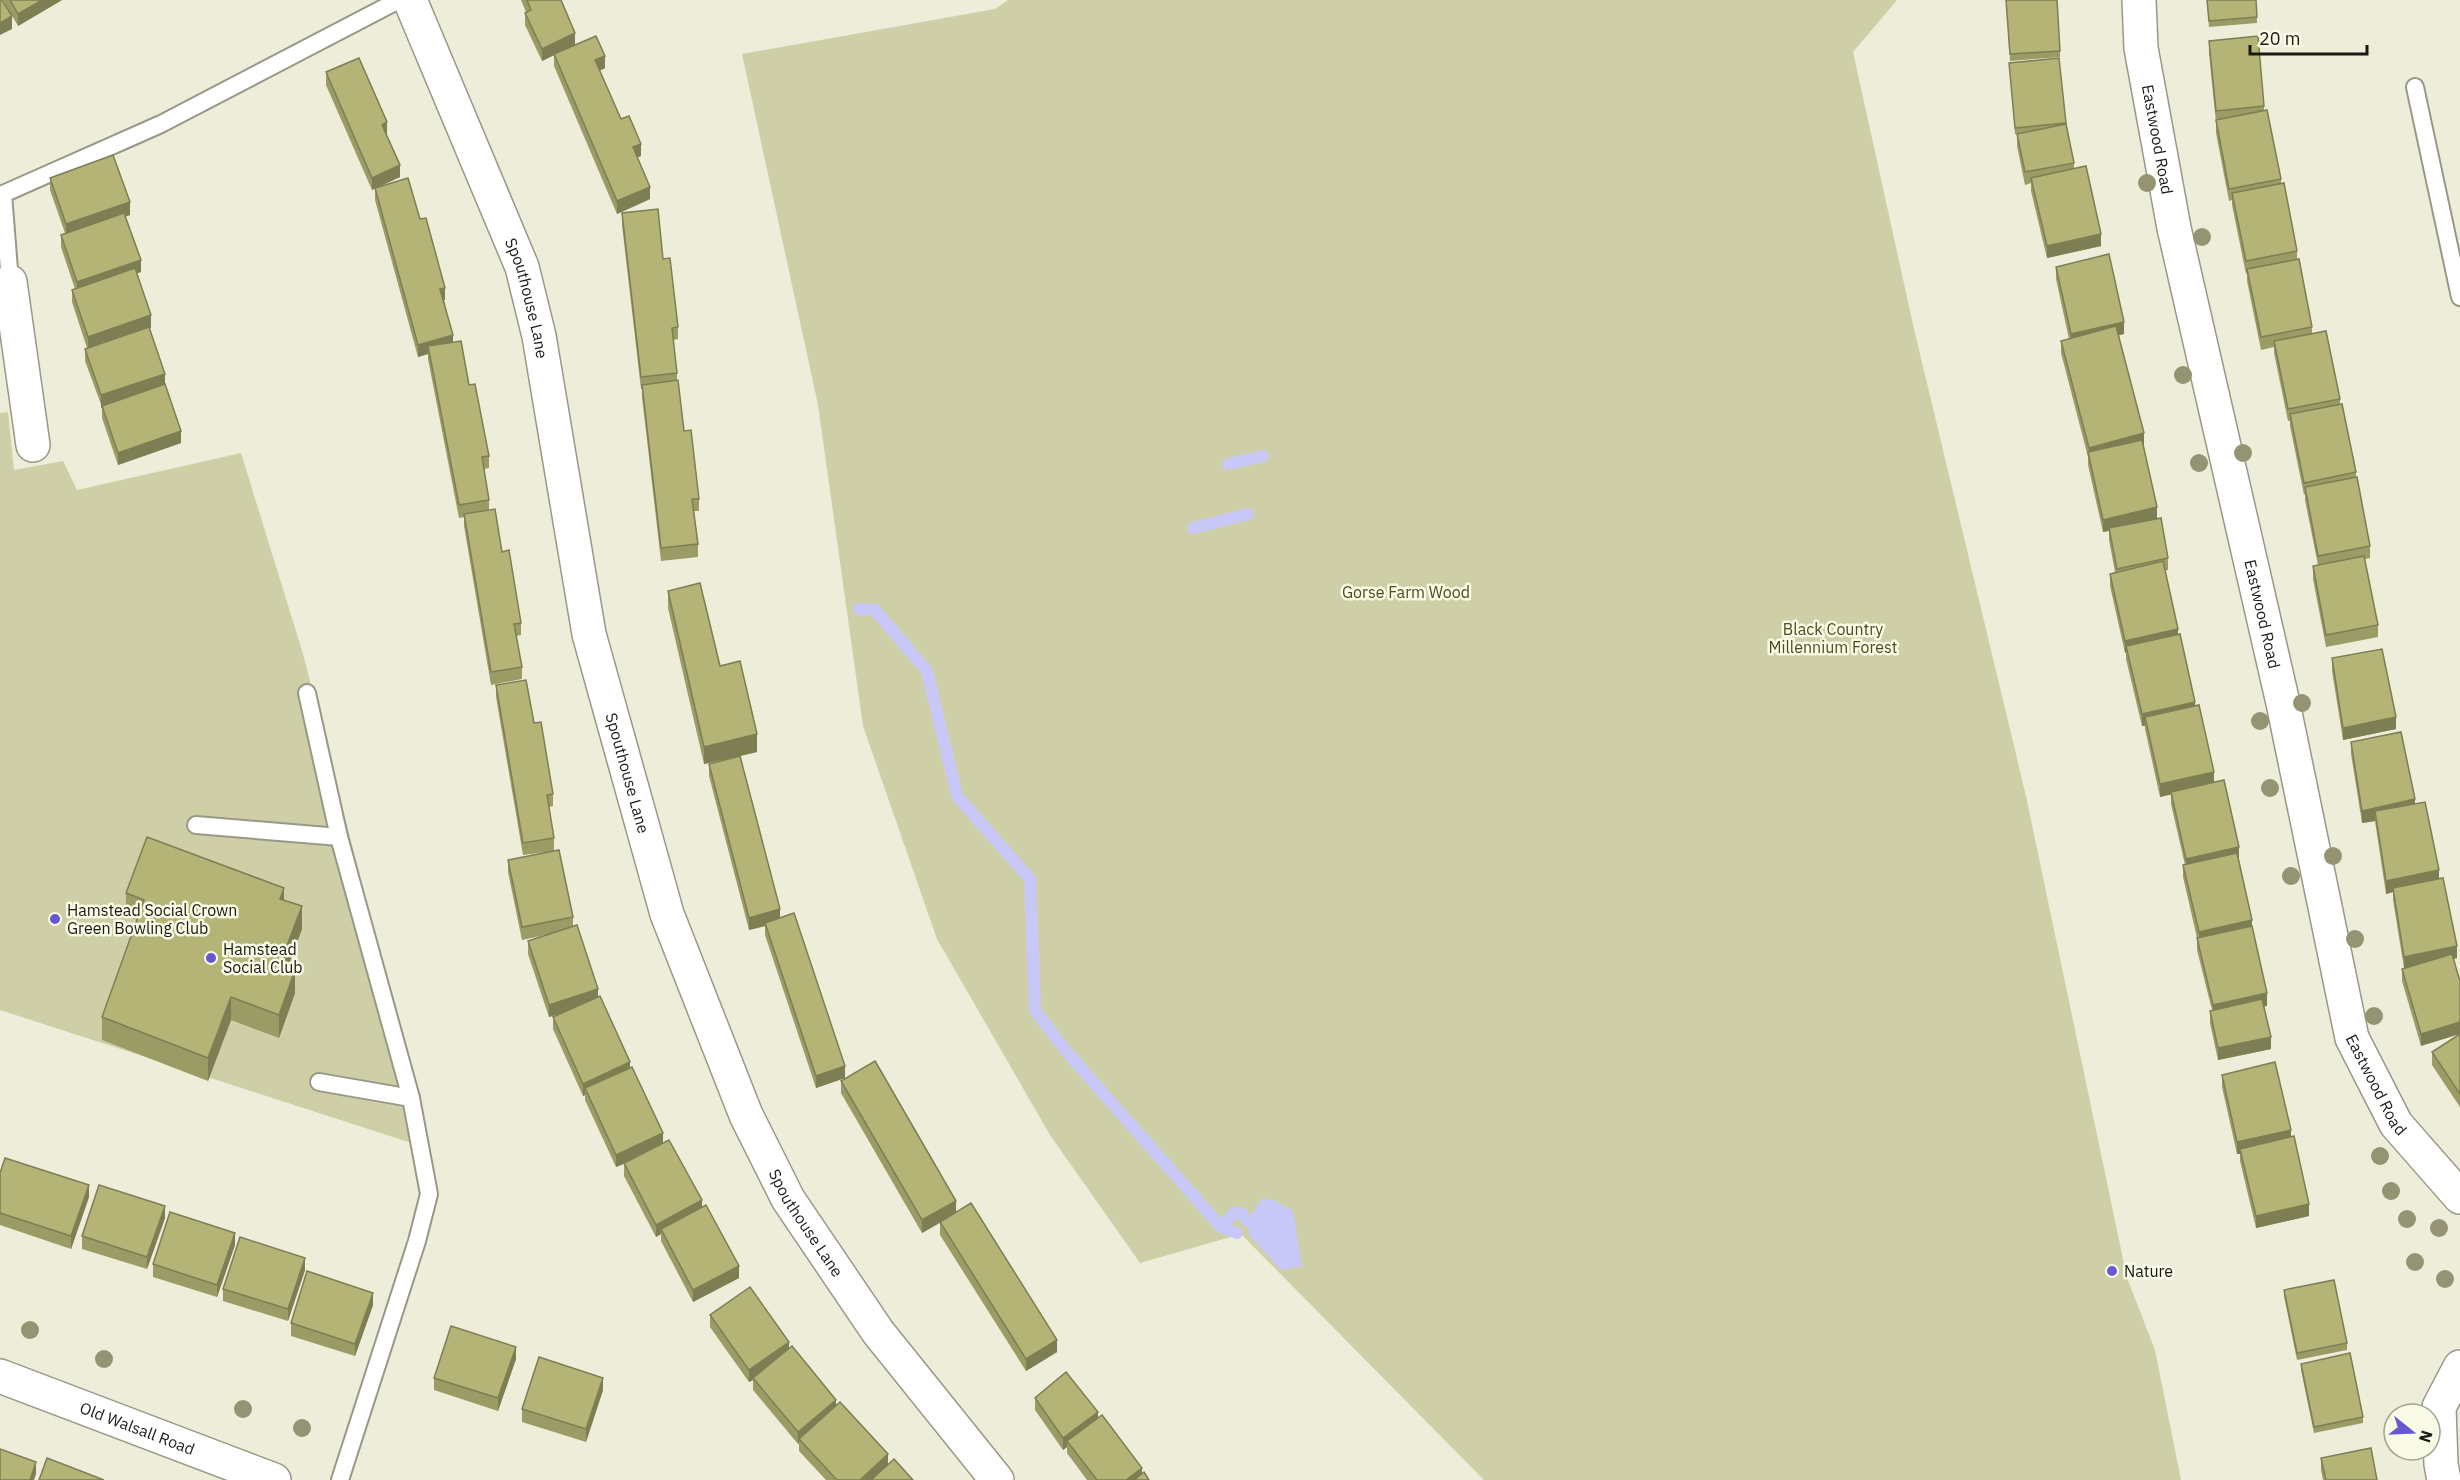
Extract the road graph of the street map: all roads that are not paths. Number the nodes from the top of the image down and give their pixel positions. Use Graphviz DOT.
graph roads {
  1 [pos="399,0"];
  2 [pos="410,0"];
  3 [pos="2139,0"];
  4 [pos="2415,87"];
  5 [pos="10,282"];
  6 [pos="2460,297"];
  7 [pos="11,381"];
  8 [pos="33,445"];
  9 [pos="307,693"];
  10 [pos="196,825"];
  11 [pos="339,837"];
  12 [pos="319,1082"];
  13 [pos="411,1098"];
  14 [pos="2460,1197"];
  15 [pos="2460,1367"];
  16 [pos="0,1376"];
  17 [pos="274,1480"];
  18 [pos="340,1480"];
  19 [pos="997,1480"];
  20 [pos="2444,1480"];
  1 -- 5 [label="lane"];
  2 -- 19 [label="street, Spouthouse Lane"];
  3 -- 14 [label="street, Eastwood Road"];
  4 -- 6 [label="lane"];
  5 -- 7 [label="street"];
  7 -- 8 [label="street"];
  9 -- 11 [label="lane"];
  10 -- 11 [label="lane"];
  11 -- 13 [label="lane"];
  12 -- 13 [label="lane"];
  13 -- 18 [label="lane"];
  15 -- 20 [label="street"];
  16 -- 17 [label="street, Old Walsall Road"];
}
